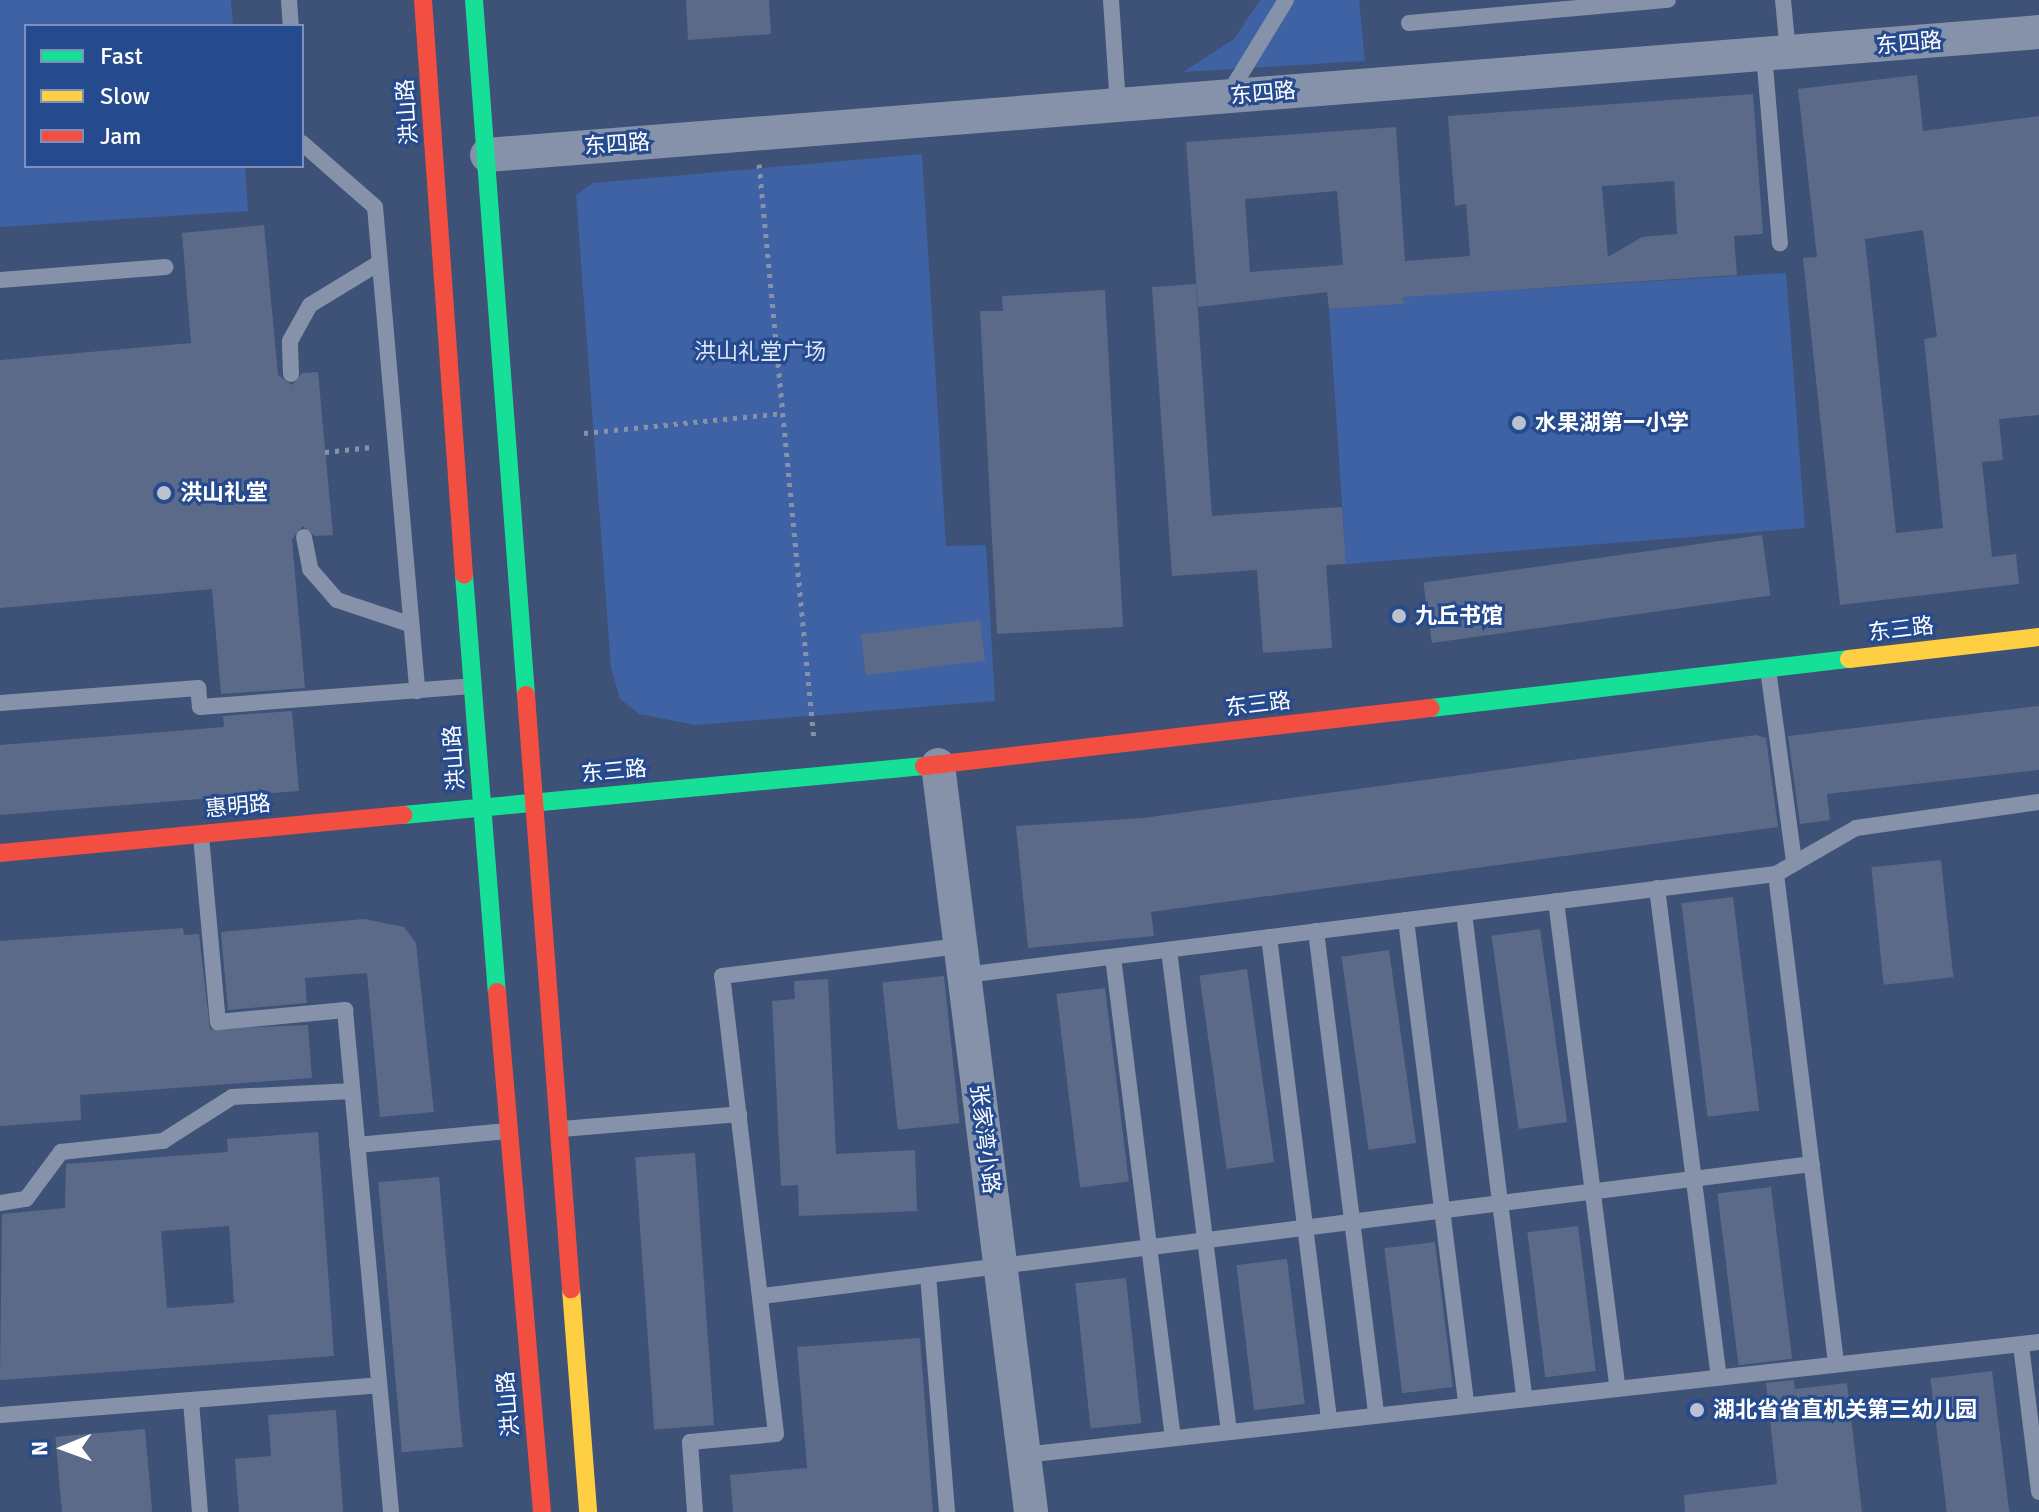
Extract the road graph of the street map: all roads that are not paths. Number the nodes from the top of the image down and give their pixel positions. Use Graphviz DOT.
graph roads {
  1 [pos="289,0"];
  2 [pos="423,0"];
  3 [pos="474,0"];
  4 [pos="1111,0"];
  5 [pos="1286,0"];
  6 [pos="1668,0"];
  7 [pos="1783,0"];
  8 [pos="1409,23"];
  9 [pos="291,24"];
  10 [pos="2039,32"];
  11 [pos="1776,53"];
  12 [pos="1228,96"];
  13 [pos="1118,105"];
  14 [pos="304,145"];
  15 [pos="487,155"];
  16 [pos="1780,243"];
  17 [pos="379,263"];
  18 [pos="165,267"];
  19 [pos="0,280"];
  20 [pos="291,374"];
  21 [pos="304,537"];
  22 [pos="409,624"];
  23 [pos="2039,637"];
  24 [pos="1768,669"];
  25 [pos="473,686"];
  26 [pos="417,691"];
  27 [pos="0,703"];
  28 [pos="938,765"];
  29 [pos="2039,802"];
  30 [pos="533,803"];
  31 [pos="481,808"];
  32 [pos="201,834"];
  33 [pos="0,853"];
  34 [pos="1794,862"];
  35 [pos="1776,874"];
  36 [pos="1657,888"];
  37 [pos="1556,901"];
  38 [pos="1464,913"];
  39 [pos="1406,920"];
  40 [pos="1316,931"];
  41 [pos="1269,937"];
  42 [pos="1169,950"];
  43 [pos="1113,957"];
  44 [pos="963,961"];
  45 [pos="352,1091"];
  46 [pos="739,1114"];
  47 [pos="557,1130"];
  48 [pos="509,1131"];
  49 [pos="357,1145"];
  50 [pos="1812,1164"];
  51 [pos="1694,1179"];
  52 [pos="1593,1192"];
  53 [pos="0,1203"];
  54 [pos="1500,1203"];
  55 [pos="1442,1210"];
  56 [pos="1352,1222"];
  57 [pos="1305,1228"];
  58 [pos="1206,1240"];
  59 [pos="1149,1247"];
  60 [pos="1001,1266"];
  61 [pos="928,1275"];
  62 [pos="762,1296"];
  63 [pos="2039,1342"];
  64 [pos="2021,1345"];
  65 [pos="1836,1360"];
  66 [pos="1718,1373"];
  67 [pos="379,1385"];
  68 [pos="1617,1385"];
  69 [pos="1524,1396"];
  70 [pos="191,1401"];
  71 [pos="1466,1403"];
  72 [pos="1376,1413"];
  73 [pos="0,1415"];
  74 [pos="1329,1419"];
  75 [pos="1229,1431"];
  76 [pos="1173,1438"];
  77 [pos="1024,1455"];
  78 [pos="2039,1492"];
  79 [pos="200,1512"];
  80 [pos="391,1512"];
  81 [pos="542,1512"];
  82 [pos="588,1512"];
  83 [pos="695,1512"];
  84 [pos="947,1512"];
  85 [pos="1031,1512"];
  1 -- 9 [label="lane"];
  2 -- 25 [label="main road, 洪山路"];
  3 -- 15 [label="main road"];
  4 -- 13 [label="lane"];
  5 -- 12 [label="lane"];
  6 -- 8 [label="lane"];
  7 -- 11 [label="lane"];
  10 -- 11 [label="street, 东四路"];
  11 -- 12 [label="street, 东四路"];
  11 -- 16 [label="lane"];
  12 -- 13 [label="street, 东四路"];
  13 -- 15 [label="street, 东四路"];
  14 -- 17 [label="lane"];
  15 -- 30 [label="main road"];
  17 -- 20 [label="lane"];
  17 -- 22 [label="lane"];
  18 -- 19 [label="lane"];
  21 -- 22 [label="lane"];
  22 -- 26 [label="lane"];
  23 -- 24 [label="main road, 东三路"];
  24 -- 28 [label="main road, 东三路"];
  24 -- 34 [label="lane"];
  25 -- 26 [label="lane"];
  25 -- 31 [label="main road, 洪山路"];
  26 -- 27 [label="lane"];
  28 -- 30 [label="main road, 东三路"];
  28 -- 44 [label="street, 张家湾小路"];
  29 -- 34 [label="lane"];
  30 -- 31 [label="main road, 东三路"];
  30 -- 47 [label="main road"];
  31 -- 32 [label="main road, 惠明路"];
  31 -- 48 [label="main road, 洪山路"];
  32 -- 33 [label="main road, 惠明路"];
  32 -- 45 [label="lane"];
  34 -- 35 [label="lane"];
  35 -- 36 [label="lane"];
  35 -- 50 [label="lane"];
  36 -- 37 [label="lane"];
  36 -- 51 [label="lane"];
  37 -- 38 [label="lane"];
  37 -- 52 [label="lane"];
  38 -- 39 [label="lane"];
  38 -- 54 [label="lane"];
  39 -- 40 [label="lane"];
  39 -- 55 [label="lane"];
  40 -- 41 [label="lane"];
  40 -- 56 [label="lane"];
  41 -- 42 [label="lane"];
  41 -- 57 [label="lane"];
  42 -- 43 [label="lane"];
  42 -- 58 [label="lane"];
  43 -- 44 [label="lane"];
  43 -- 59 [label="lane"];
  44 -- 46 [label="lane"];
  44 -- 60 [label="street, 张家湾小路"];
  45 -- 49 [label="lane"];
  45 -- 53 [label="lane"];
  46 -- 47 [label="lane"];
  46 -- 62 [label="lane"];
  47 -- 82 [label="main road"];
  48 -- 49 [label="lane"];
  48 -- 81 [label="main road, 洪山路"];
  49 -- 67 [label="lane"];
  50 -- 51 [label="lane"];
  50 -- 65 [label="lane"];
  51 -- 52 [label="lane"];
  51 -- 66 [label="lane"];
  52 -- 54 [label="lane"];
  52 -- 68 [label="lane"];
  54 -- 55 [label="lane"];
  54 -- 69 [label="lane"];
  55 -- 56 [label="lane"];
  55 -- 71 [label="lane"];
  56 -- 57 [label="lane"];
  56 -- 72 [label="lane"];
  57 -- 58 [label="lane"];
  57 -- 74 [label="lane"];
  58 -- 59 [label="lane"];
  58 -- 75 [label="lane"];
  59 -- 60 [label="lane"];
  59 -- 76 [label="lane"];
  60 -- 61 [label="lane"];
  60 -- 77 [label="street, 张家湾小路"];
  61 -- 62 [label="lane"];
  61 -- 84 [label="lane"];
  62 -- 83 [label="lane"];
  63 -- 64 [label="lane"];
  64 -- 65 [label="lane"];
  64 -- 78 [label="lane"];
  65 -- 66 [label="lane"];
  66 -- 68 [label="lane"];
  67 -- 70 [label="lane"];
  67 -- 80 [label="lane"];
  68 -- 69 [label="lane"];
  69 -- 71 [label="lane"];
  70 -- 73 [label="lane"];
  70 -- 79 [label="lane"];
  71 -- 72 [label="lane"];
  72 -- 74 [label="lane"];
  74 -- 75 [label="lane"];
  75 -- 76 [label="lane"];
  76 -- 77 [label="lane"];
  77 -- 85 [label="street, 张家湾小路"];
}
